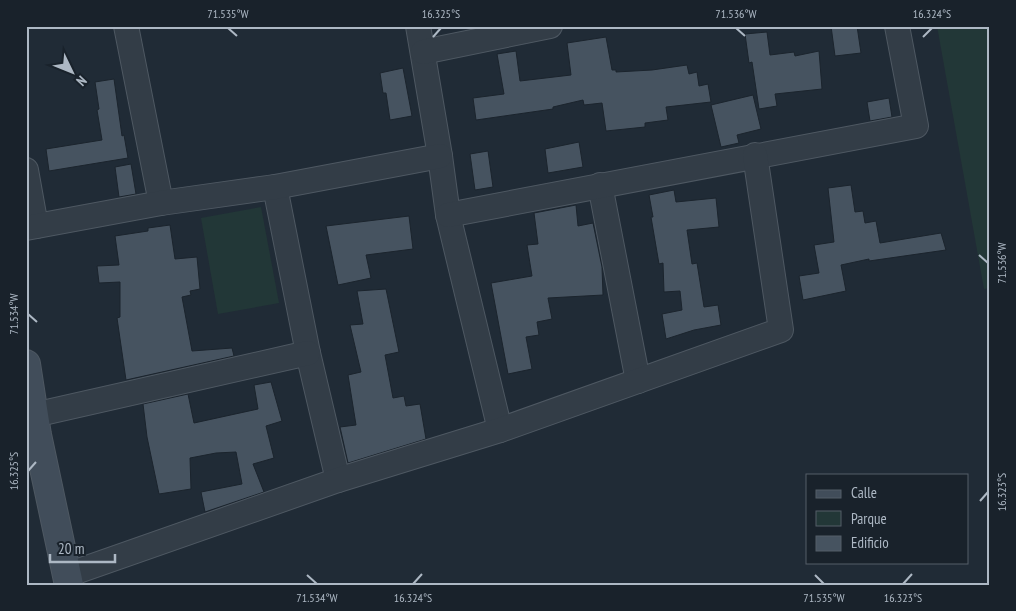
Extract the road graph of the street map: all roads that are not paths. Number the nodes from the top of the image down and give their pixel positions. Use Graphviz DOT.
graph roads {
  1 [pos="126,26"];
  2 [pos="418,26"];
  3 [pos="550,26"];
  4 [pos="897,26"];
  5 [pos="423,52"];
  6 [pos="755,155"];
  7 [pos="440,156"];
  8 [pos="26,170"];
  9 [pos="600,185"];
  10 [pos="275,187"];
  11 [pos="161,203"];
  12 [pos="448,215"];
  13 [pos="31,227"];
  14 [pos="308,353"];
  15 [pos="26,364"];
  16 [pos="638,381"];
  17 [pos="32,429"];
  18 [pos="500,430"];
  19 [pos="338,480"];
  20 [pos="68,580"];
  1 -- 11 [label="street"];
  2 -- 5 [label="street"];
  3 -- 5 [label="street"];
  4 -- 6 [label="street"];
  5 -- 7 [label="street"];
  6 -- 9 [label="street"];
  6 -- 16 [label="street"];
  7 -- 10 [label="street"];
  7 -- 12 [label="street"];
  8 -- 13 [label="street"];
  9 -- 12 [label="street"];
  9 -- 16 [label="street"];
  10 -- 11 [label="street"];
  10 -- 14 [label="street"];
  11 -- 13 [label="street"];
  12 -- 18 [label="street"];
  14 -- 17 [label="street"];
  14 -- 19 [label="street"];
  15 -- 17 [label="main road"];
  16 -- 18 [label="street"];
  17 -- 20 [label="main road"];
  18 -- 19 [label="street"];
  19 -- 20 [label="street"];
}
